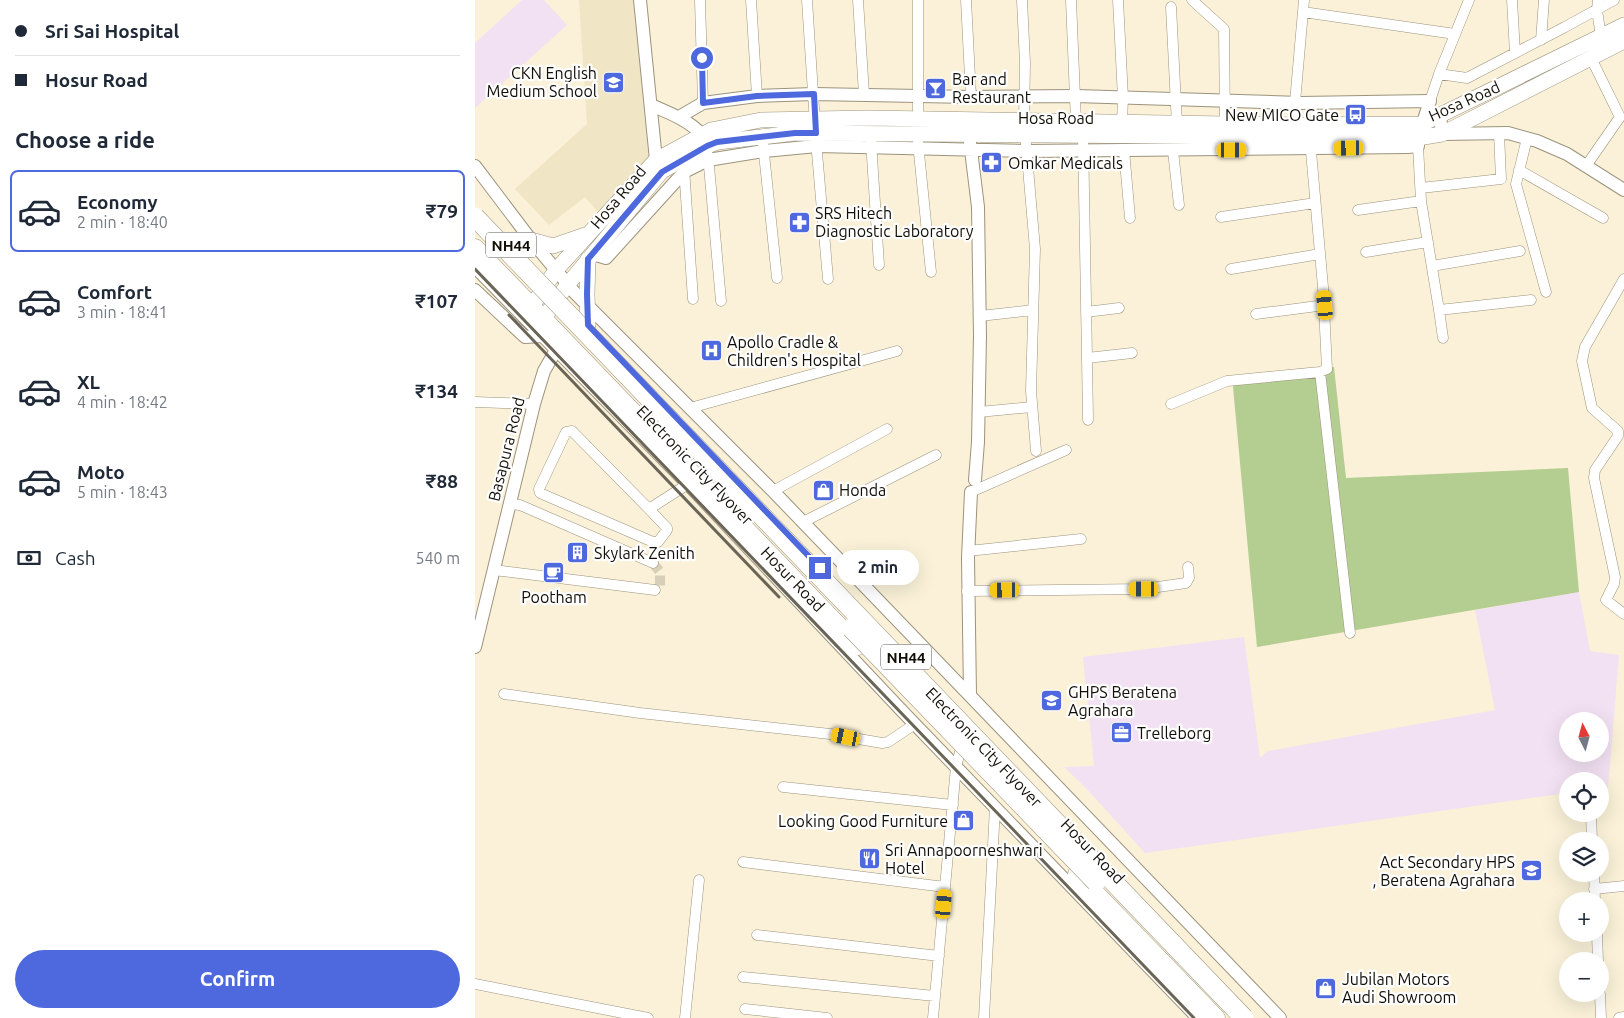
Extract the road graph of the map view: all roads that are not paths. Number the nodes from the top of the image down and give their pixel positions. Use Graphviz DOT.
graph roads {
  1 [pos="640,0"];
  2 [pos="699,0"];
  3 [pos="751,0"];
  4 [pos="807,0"];
  5 [pos="858,0"];
  6 [pos="918,0"];
  7 [pos="966,0"];
  8 [pos="1023,0"];
  9 [pos="1071,0"];
  10 [pos="1118,0"];
  11 [pos="1192,0"];
  12 [pos="1304,0"];
  13 [pos="1469,0"];
  14 [pos="1512,0"];
  15 [pos="1545,0"];
  16 [pos="1614,0"];
  17 [pos="1598,5"];
  18 [pos="1171,7"];
  19 [pos="1303,12"];
  20 [pos="1624,25"];
  21 [pos="1455,34"];
  22 [pos="1601,37"];
  23 [pos="1541,40"];
  24 [pos="1624,41"];
  25 [pos="1515,53"];
  26 [pos="1591,58"];
  27 [pos="1439,74"];
  28 [pos="814,94"];
  29 [pos="864,94"];
  30 [pos="757,96"];
  31 [pos="918,96"];
  32 [pos="1024,96"];
  33 [pos="1076,96"];
  34 [pos="971,97"];
  35 [pos="1123,98"];
  36 [pos="1176,99"];
  37 [pos="1225,101"];
  38 [pos="1430,101"];
  39 [pos="703,103"];
  40 [pos="1295,103"];
  41 [pos="651,105"];
  42 [pos="1440,115"];
  43 [pos="679,117"];
  44 [pos="918,118"];
  45 [pos="1122,123"];
  46 [pos="1177,124"];
  47 [pos="1225,124"];
  48 [pos="1293,125"];
  49 [pos="1025,128"];
  50 [pos="816,133"];
  51 [pos="1499,133"];
  52 [pos="917,134"];
  53 [pos="969,134"];
  54 [pos="1442,134"];
  55 [pos="1081,136"];
  56 [pos="1419,136"];
  57 [pos="1527,138"];
  58 [pos="871,141"];
  59 [pos="763,144"];
  60 [pos="1310,144"];
  61 [pos="706,147"];
  62 [pos="918,150"];
  63 [pos="971,150"];
  64 [pos="1124,150"];
  65 [pos="1173,150"];
  66 [pos="1027,151"];
  67 [pos="656,160"];
  68 [pos="475,166"];
  69 [pos="683,166"];
  70 [pos="1586,166"];
  71 [pos="1519,170"];
  72 [pos="1421,188"];
  73 [pos="1624,190"];
  74 [pos="1421,201"];
  75 [pos="1315,203"];
  76 [pos="1179,205"];
  77 [pos="475,208"];
  78 [pos="1358,210"];
  79 [pos="475,217"];
  80 [pos="1221,217"];
  81 [pos="1130,218"];
  82 [pos="1603,218"];
  83 [pos="588,234"];
  84 [pos="475,235"];
  85 [pos="531,240"];
  86 [pos="1428,242"];
  87 [pos="475,248"];
  88 [pos="1366,252"];
  89 [pos="1520,252"];
  90 [pos="1320,254"];
  91 [pos="591,256"];
  92 [pos="879,265"];
  93 [pos="1432,266"];
  94 [pos="475,267"];
  95 [pos="1231,269"];
  96 [pos="931,272"];
  97 [pos="777,278"];
  98 [pos="828,278"];
  99 [pos="1624,278"];
  100 [pos="557,283"];
  101 [pos="475,290"];
  102 [pos="1546,292"];
  103 [pos="693,299"];
  104 [pos="721,300"];
  105 [pos="1531,300"];
  106 [pos="587,305"];
  107 [pos="1325,305"];
  108 [pos="1119,308"];
  109 [pos="1033,310"];
  110 [pos="1439,310"];
  111 [pos="1086,312"];
  112 [pos="1256,314"];
  113 [pos="535,316"];
  114 [pos="980,316"];
  115 [pos="588,325"];
  116 [pos="542,336"];
  117 [pos="1443,338"];
  118 [pos="556,350"];
  119 [pos="897,351"];
  120 [pos="1132,353"];
  121 [pos="1087,358"];
  122 [pos="1320,372"];
  123 [pos="475,402"];
  124 [pos="534,404"];
  125 [pos="1171,404"];
  126 [pos="1032,407"];
  127 [pos="690,408"];
  128 [pos="979,412"];
  129 [pos="1088,420"];
  130 [pos="887,429"];
  131 [pos="1066,450"];
  132 [pos="1036,451"];
  133 [pos="936,455"];
  134 [pos="688,484"];
  135 [pos="973,486"];
  136 [pos="773,491"];
  137 [pos="510,504"];
  138 [pos="649,509"];
  139 [pos="803,522"];
  140 [pos="1081,538"];
  141 [pos="968,551"];
  142 [pos="653,563"];
  143 [pos="1188,567"];
  144 [pos="494,570"];
  145 [pos="655,590"];
  146 [pos="967,591"];
  147 [pos="488,593"];
  148 [pos="475,598"];
  149 [pos="1624,614"];
  150 [pos="1350,633"];
  151 [pos="475,647"];
  152 [pos="505,694"];
  153 [pos="970,695"];
  154 [pos="915,724"];
  155 [pos="958,760"];
  156 [pos="783,787"];
  157 [pos="953,805"];
  158 [pos="995,807"];
  159 [pos="743,862"];
  160 [pos="699,880"];
  161 [pos="1594,882"];
  162 [pos="1624,886"];
  163 [pos="945,887"];
  164 [pos="1594,889"];
  165 [pos="1594,892"];
  166 [pos="757,935"];
  167 [pos="939,956"];
  168 [pos="743,977"];
  169 [pos="475,984"];
  170 [pos="935,996"];
  171 [pos="1600,1002"];
  172 [pos="745,1009"];
  173 [pos="1624,1017"];
  174 [pos="647,1018"];
  175 [pos="685,1018"];
  176 [pos="827,1018"];
  177 [pos="933,1018"];
  178 [pos="984,1018"];
  179 [pos="1197,1018"];
  180 [pos="1216,1018"];
  181 [pos="1227,1018"];
  182 [pos="1244,1018"];
  183 [pos="1255,1018"];
  184 [pos="1280,1018"];
  185 [pos="1601,1018"];
  186 [pos="1619,1018"];
  1 -- 41 [label="street"];
  2 -- 39 [label="street"];
  3 -- 30 [label="street"];
  4 -- 28 [label="street"];
  5 -- 29 [label="street"];
  6 -- 31 [label="street"];
  7 -- 34 [label="street"];
  8 -- 32 [label="street"];
  9 -- 33 [label="street"];
  10 -- 35 [label="street"];
  11 -- 37 [label="street"];
  12 -- 19 [label="street"];
  13 -- 21 [label="street"];
  14 -- 25 [label="street"];
  15 -- 23 [label="street"];
  16 -- 17 [label="street"];
  17 -- 22 [label="street"];
  17 -- 23 [label="street"];
  18 -- 36 [label="street"];
  19 -- 21 [label="street"];
  19 -- 40 [label="street"];
  20 -- 22 [label="main road, Hosa Road"];
  21 -- 27 [label="street"];
  22 -- 42 [label="main road, Hosa Road"];
  23 -- 25 [label="street"];
  24 -- 26 [label="main road, Hosa Road"];
  25 -- 27 [label="street"];
  26 -- 54 [label="main road, Hosa Road"];
  26 -- 70 [label="street"];
  27 -- 38 [label="street"];
  28 -- 29 [label="street"];
  28 -- 30 [label="street"];
  28 -- 50 [label="street"];
  29 -- 31 [label="street"];
  30 -- 39 [label="street"];
  31 -- 34 [label="street"];
  31 -- 44 [label="street"];
  32 -- 33 [label="street"];
  32 -- 34 [label="street"];
  32 -- 49 [label="street"];
  33 -- 35 [label="street"];
  33 -- 55 [label="street"];
  35 -- 36 [label="street"];
  35 -- 45 [label="street"];
  36 -- 37 [label="street"];
  36 -- 46 [label="street"];
  37 -- 40 [label="street"];
  37 -- 47 [label="street"];
  38 -- 40 [label="street"];
  38 -- 56 [label="street"];
  39 -- 43 [label="street"];
  40 -- 48 [label="street"];
  41 -- 43 [label="street"];
  41 -- 67 [label="street"];
  42 -- 54 [label="street"];
  42 -- 56 [label="main road, Hosa Road"];
  43 -- 61 [label="street"];
  44 -- 49 [label="main road, Hosa Road"];
  44 -- 50 [label="main road, Hosa Road"];
  45 -- 46 [label="main road, Hosa Road"];
  45 -- 55 [label="main road, Hosa Road"];
  46 -- 47 [label="main road, Hosa Road"];
  47 -- 48 [label="main road, Hosa Road"];
  48 -- 56 [label="main road, Hosa Road"];
  49 -- 53 [label="main road, Hosa Road"];
  49 -- 55 [label="main road, Hosa Road"];
  49 -- 66 [label="street"];
  50 -- 58 [label="main road, Hosa Road"];
  50 -- 59 [label="main road, Hosa Road"];
  50 -- 61 [label="main road, Hosa Road"];
  50 -- 98 [label="street"];
  51 -- 54 [label="street"];
  51 -- 57 [label="street"];
  51 -- 72 [label="street"];
  52 -- 53 [label="main road, Hosa Road"];
  52 -- 58 [label="main road, Hosa Road"];
  52 -- 62 [label="street"];
  53 -- 63 [label="street"];
  54 -- 56 [label="main road, Hosa Road"];
  55 -- 60 [label="main road, Hosa Road"];
  55 -- 64 [label="street"];
  55 -- 66 [label="street"];
  55 -- 111 [label="street"];
  56 -- 60 [label="main road, Hosa Road"];
  56 -- 72 [label="street"];
  57 -- 70 [label="street"];
  57 -- 71 [label="street"];
  58 -- 62 [label="street"];
  58 -- 92 [label="street"];
  59 -- 61 [label="main road, Hosa Road"];
  59 -- 97 [label="street"];
  60 -- 65 [label="street"];
  60 -- 75 [label="street"];
  61 -- 67 [label="main road, Hosa Road"];
  61 -- 69 [label="main road, Hosa Road"];
  61 -- 104 [label="street"];
  62 -- 63 [label="street"];
  62 -- 96 [label="street"];
  63 -- 66 [label="street"];
  63 -- 114 [label="street"];
  64 -- 65 [label="street"];
  64 -- 81 [label="street"];
  65 -- 76 [label="street"];
  66 -- 109 [label="street"];
  67 -- 83 [label="main road, Hosa Road"];
  68 -- 85 [label="street, Hosur Road"];
  69 -- 91 [label="main road, Hosa Road"];
  69 -- 103 [label="street"];
  70 -- 73 [label="street"];
  71 -- 82 [label="street"];
  71 -- 102 [label="street"];
  72 -- 74 [label="street"];
  74 -- 78 [label="street"];
  74 -- 86 [label="street"];
  75 -- 80 [label="street"];
  75 -- 90 [label="street"];
  77 -- 100 [label="highway, Hosur Road / NH44"];
  79 -- 182 [label="highway, Electronic City Flyover, bridge"];
  83 -- 85 [label="main road"];
  83 -- 100 [label="main road, Hosa Road"];
  84 -- 181 [label="highway, Electronic City Flyover, bridge"];
  85 -- 100 [label="street, Hosur Road"];
  86 -- 88 [label="street"];
  86 -- 93 [label="street"];
  87 -- 113 [label="highway, Hosur Road / NH44"];
  89 -- 93 [label="street"];
  90 -- 95 [label="street"];
  90 -- 107 [label="street"];
  91 -- 100 [label="main road, Hosa Road"];
  91 -- 106 [label="main road"];
  93 -- 110 [label="street"];
  94 -- 113 [label="street"];
  99 -- 149 [label="street"];
  100 -- 106 [label="street, Hosur Road"];
  100 -- 113 [label="main road, Hosa Road"];
  100 -- 115 [label="highway, Hosur Road / NH44"];
  101 -- 116 [label="street"];
  105 -- 110 [label="street"];
  106 -- 115 [label="main road"];
  106 -- 127 [label="street, Hosur Road"];
  107 -- 112 [label="street"];
  107 -- 122 [label="street"];
  108 -- 111 [label="street"];
  109 -- 114 [label="street"];
  109 -- 126 [label="street"];
  110 -- 117 [label="street"];
  111 -- 121 [label="street"];
  113 -- 116 [label="street"];
  113 -- 155 [label="highway, Hosur Road / NH44"];
  114 -- 128 [label="street"];
  115 -- 183 [label="highway, Hosur Road / NH44"];
  116 -- 118 [label="street"];
  118 -- 124 [label="street, Basapura Road"];
  118 -- 134 [label="street"];
  119 -- 127 [label="street"];
  120 -- 121 [label="street"];
  121 -- 129 [label="street"];
  122 -- 125 [label="street"];
  122 -- 150 [label="street"];
  123 -- 124 [label="street"];
  124 -- 137 [label="street, Basapura Road"];
  126 -- 128 [label="street"];
  126 -- 132 [label="street"];
  127 -- 136 [label="street, Hosur Road"];
  128 -- 135 [label="street"];
  130 -- 136 [label="street"];
  131 -- 135 [label="street"];
  133 -- 139 [label="street"];
  134 -- 138 [label="street"];
  134 -- 154 [label="street"];
  135 -- 141 [label="street"];
  136 -- 139 [label="street, Hosur Road"];
  137 -- 142 [label="street"];
  137 -- 144 [label="street, Basapura Road"];
  138 -- 138 [label="street"];
  139 -- 153 [label="street, Hosur Road"];
  140 -- 141 [label="street"];
  141 -- 146 [label="street"];
  143 -- 146 [label="street"];
  144 -- 145 [label="street"];
  144 -- 147 [label="street, Basapura Road"];
  146 -- 153 [label="street"];
  147 -- 148 [label="street"];
  147 -- 151 [label="street, Basapura Road"];
  152 -- 154 [label="street"];
  153 -- 184 [label="street, Hosur Road"];
  154 -- 155 [label="street"];
  155 -- 157 [label="street"];
  155 -- 158 [label="street"];
  155 -- 180 [label="highway, Hosur Road / NH44"];
  156 -- 157 [label="street"];
  157 -- 163 [label="street"];
  158 -- 178 [label="street"];
  158 -- 179 [label="street"];
  159 -- 163 [label="street"];
  160 -- 175 [label="street"];
  161 -- 164 [label="street"];
  162 -- 164 [label="street"];
  163 -- 167 [label="street"];
  164 -- 165 [label="street"];
  166 -- 167 [label="street"];
  167 -- 170 [label="street"];
  168 -- 170 [label="street"];
  169 -- 174 [label="street"];
  170 -- 177 [label="street"];
  171 -- 185 [label="street"];
  172 -- 176 [label="street"];
  173 -- 186 [label="street"];
}
